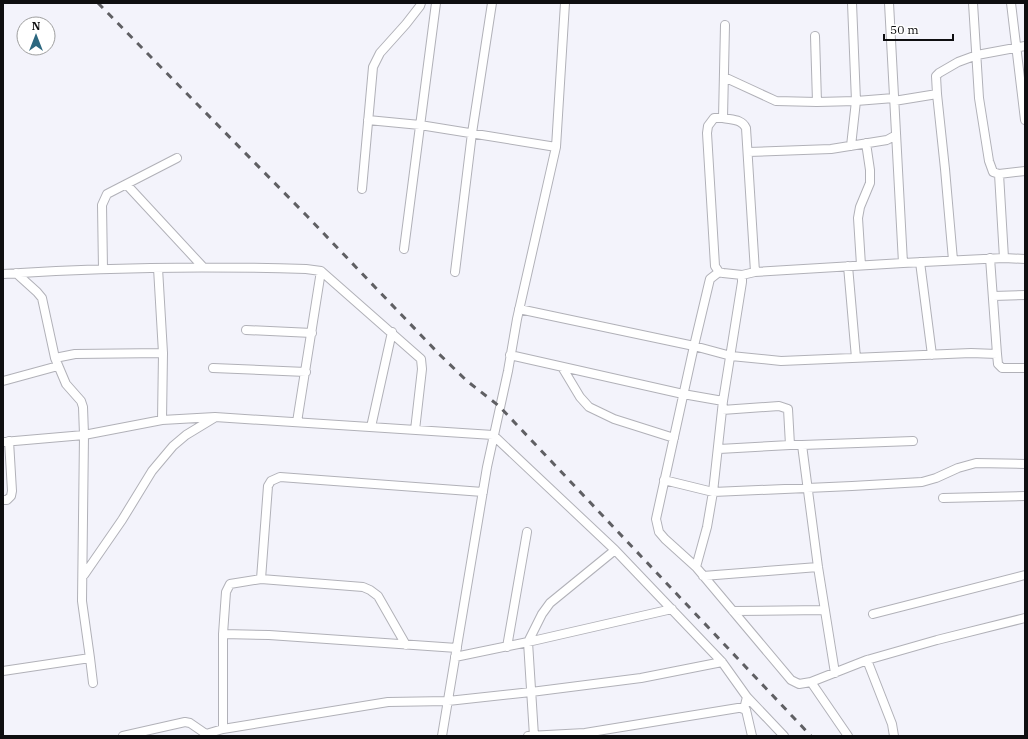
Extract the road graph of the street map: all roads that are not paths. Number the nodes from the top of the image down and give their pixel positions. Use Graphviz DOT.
graph roads {
  1 [pos="421,3"];
  2 [pos="436,3"];
  3 [pos="492,3"];
  4 [pos="565,3"];
  5 [pos="852,3"];
  6 [pos="889,3"];
  7 [pos="973,3"];
  8 [pos="1011,3"];
  9 [pos="724,25"];
  10 [pos="815,36"];
  11 [pos="1021,46"];
  12 [pos="977,55"];
  13 [pos="724,77"];
  14 [pos="937,94"];
  15 [pos="894,100"];
  16 [pos="856,101"];
  17 [pos="817,102"];
  18 [pos="1024,104"];
  19 [pos="723,118"];
  20 [pos="368,120"];
  21 [pos="1025,120"];
  22 [pos="420,125"];
  23 [pos="472,133"];
  24 [pos="896,135"];
  25 [pos="866,143"];
  26 [pos="851,146"];
  27 [pos="556,147"];
  28 [pos="748,152"];
  29 [pos="177,158"];
  30 [pos="1025,171"];
  31 [pos="999,174"];
  32 [pos="127,185"];
  33 [pos="362,189"];
  34 [pos="404,249"];
  35 [pos="990,258"];
  36 [pos="1004,258"];
  37 [pos="1025,259"];
  38 [pos="953,260"];
  39 [pos="920,262"];
  40 [pos="903,263"];
  41 [pos="861,265"];
  42 [pos="848,266"];
  43 [pos="203,267"];
  44 [pos="158,268"];
  45 [pos="103,269"];
  46 [pos="321,271"];
  47 [pos="455,272"];
  48 [pos="718,272"];
  49 [pos="755,272"];
  50 [pos="16,273"];
  51 [pos="3,274"];
  52 [pos="742,274"];
  53 [pos="1025,295"];
  54 [pos="993,296"];
  55 [pos="519,309"];
  56 [pos="246,330"];
  57 [pos="392,332"];
  58 [pos="312,333"];
  59 [pos="694,346"];
  60 [pos="163,353"];
  61 [pos="997,354"];
  62 [pos="510,355"];
  63 [pos="932,355"];
  64 [pos="731,356"];
  65 [pos="856,358"];
  66 [pos="57,362"];
  67 [pos="562,367"];
  68 [pos="213,368"];
  69 [pos="1025,368"];
  70 [pos="306,372"];
  71 [pos="3,381"];
  72 [pos="683,394"];
  73 [pos="723,401"];
  74 [pos="722,410"];
  75 [pos="215,417"];
  76 [pos="162,420"];
  77 [pos="298,422"];
  78 [pos="371,427"];
  79 [pos="415,430"];
  80 [pos="84,435"];
  81 [pos="493,435"];
  82 [pos="674,438"];
  83 [pos="6,442"];
  84 [pos="913,442"];
  85 [pos="790,445"];
  86 [pos="802,445"];
  87 [pos="718,449"];
  88 [pos="1025,464"];
  89 [pos="664,480"];
  90 [pos="808,488"];
  91 [pos="483,492"];
  92 [pos="713,492"];
  93 [pos="1025,496"];
  94 [pos="943,498"];
  95 [pos="3,500"];
  96 [pos="527,532"];
  97 [pos="615,550"];
  98 [pos="818,567"];
  99 [pos="696,568"];
  100 [pos="84,575"];
  101 [pos="1025,575"];
  102 [pos="703,576"];
  103 [pos="261,579"];
  104 [pos="672,609"];
  105 [pos="825,610"];
  106 [pos="733,611"];
  107 [pos="873,614"];
  108 [pos="1025,618"];
  109 [pos="223,634"];
  110 [pos="528,642"];
  111 [pos="406,644"];
  112 [pos="507,646"];
  113 [pos="457,648"];
  114 [pos="455,657"];
  115 [pos="90,658"];
  116 [pos="867,660"];
  117 [pos="722,662"];
  118 [pos="3,671"];
  119 [pos="835,673"];
  120 [pos="811,682"];
  121 [pos="93,683"];
  122 [pos="531,692"];
  123 [pos="748,698"];
  124 [pos="448,701"];
  125 [pos="744,709"];
  126 [pos="223,729"];
  127 [pos="585,734"];
  128 [pos="206,735"];
  129 [pos="123,736"];
  130 [pos="442,736"];
  131 [pos="528,736"];
  132 [pos="534,736"];
  133 [pos="752,736"];
  134 [pos="784,736"];
  135 [pos="848,736"];
  136 [pos="894,736"];
  1 -- 20 [label="street"];
  2 -- 22 [label="street"];
  3 -- 23 [label="street"];
  4 -- 27 [label="street"];
  5 -- 16 [label="street"];
  6 -- 15 [label="street"];
  7 -- 12 [label="street"];
  8 -- 11 [label="street"];
  9 -- 13 [label="street"];
  10 -- 17 [label="street"];
  11 -- 12 [label="street"];
  11 -- 18 [label="street"];
  12 -- 14 [label="street"];
  12 -- 31 [label="street"];
  13 -- 17 [label="street"];
  13 -- 19 [label="street"];
  14 -- 15 [label="street"];
  14 -- 38 [label="street"];
  15 -- 16 [label="street"];
  15 -- 24 [label="street"];
  16 -- 17 [label="street"];
  16 -- 26 [label="street"];
  18 -- 21 [label="street"];
  19 -- 28 [label="street"];
  19 -- 48 [label="street"];
  20 -- 22 [label="street"];
  20 -- 33 [label="street"];
  22 -- 23 [label="street"];
  22 -- 34 [label="street"];
  23 -- 27 [label="street"];
  23 -- 47 [label="street"];
  24 -- 25 [label="street"];
  24 -- 40 [label="street"];
  25 -- 26 [label="street"];
  25 -- 41 [label="street"];
  26 -- 28 [label="street"];
  27 -- 55 [label="street"];
  28 -- 49 [label="street"];
  29 -- 32 [label="street"];
  30 -- 31 [label="street"];
  31 -- 36 [label="street"];
  32 -- 43 [label="street"];
  32 -- 45 [label="street"];
  35 -- 36 [label="street"];
  35 -- 38 [label="street"];
  35 -- 54 [label="street"];
  36 -- 37 [label="street"];
  38 -- 39 [label="street"];
  39 -- 40 [label="street"];
  39 -- 63 [label="street"];
  40 -- 41 [label="street"];
  41 -- 42 [label="street"];
  42 -- 49 [label="street"];
  42 -- 65 [label="street"];
  43 -- 44 [label="street"];
  43 -- 46 [label="street"];
  44 -- 45 [label="street"];
  44 -- 60 [label="street"];
  45 -- 50 [label="street"];
  46 -- 57 [label="street"];
  46 -- 58 [label="street"];
  48 -- 52 [label="street"];
  48 -- 59 [label="street"];
  49 -- 52 [label="street"];
  50 -- 51 [label="street"];
  50 -- 66 [label="street"];
  52 -- 64 [label="street"];
  53 -- 54 [label="street"];
  54 -- 61 [label="street"];
  55 -- 59 [label="street"];
  55 -- 62 [label="street"];
  56 -- 58 [label="street"];
  57 -- 78 [label="street"];
  57 -- 79 [label="street"];
  58 -- 70 [label="street"];
  59 -- 64 [label="street"];
  59 -- 72 [label="street"];
  60 -- 66 [label="street"];
  60 -- 76 [label="street"];
  61 -- 63 [label="street"];
  61 -- 69 [label="street"];
  62 -- 67 [label="street"];
  62 -- 81 [label="street"];
  63 -- 65 [label="street"];
  64 -- 65 [label="street"];
  64 -- 73 [label="street"];
  66 -- 71 [label="street"];
  66 -- 80 [label="street"];
  67 -- 72 [label="street"];
  67 -- 82 [label="street"];
  68 -- 70 [label="street"];
  70 -- 77 [label="street"];
  72 -- 73 [label="street"];
  72 -- 82 [label="street"];
  73 -- 74 [label="street"];
  74 -- 85 [label="street"];
  74 -- 87 [label="street"];
  75 -- 76 [label="street"];
  75 -- 77 [label="street"];
  75 -- 100 [label="street"];
  76 -- 80 [label="street"];
  77 -- 78 [label="street"];
  78 -- 79 [label="street"];
  79 -- 81 [label="street"];
  80 -- 83 [label="street"];
  80 -- 100 [label="street"];
  81 -- 91 [label="street"];
  81 -- 97 [label="street"];
  82 -- 89 [label="street"];
  83 -- 95 [label="street"];
  84 -- 86 [label="street"];
  85 -- 86 [label="street"];
  85 -- 87 [label="street"];
  86 -- 90 [label="street"];
  87 -- 92 [label="street"];
  88 -- 90 [label="street"];
  89 -- 92 [label="street"];
  89 -- 99 [label="street"];
  90 -- 92 [label="street"];
  90 -- 98 [label="street"];
  91 -- 103 [label="street"];
  91 -- 113 [label="street"];
  92 -- 99 [label="street"];
  93 -- 94 [label="street"];
  96 -- 112 [label="street"];
  97 -- 104 [label="street"];
  97 -- 110 [label="street"];
  98 -- 102 [label="street"];
  98 -- 105 [label="street"];
  99 -- 102 [label="street"];
  100 -- 115 [label="street"];
  101 -- 107 [label="street"];
  102 -- 106 [label="street"];
  103 -- 109 [label="street"];
  103 -- 111 [label="street"];
  104 -- 110 [label="street"];
  104 -- 117 [label="street"];
  105 -- 106 [label="street"];
  105 -- 119 [label="street"];
  106 -- 120 [label="street"];
  108 -- 116 [label="street"];
  109 -- 111 [label="street"];
  109 -- 126 [label="street"];
  110 -- 112 [label="street"];
  110 -- 122 [label="street"];
  111 -- 113 [label="street"];
  112 -- 114 [label="street"];
  113 -- 114 [label="street"];
  114 -- 124 [label="street"];
  115 -- 118 [label="street"];
  115 -- 121 [label="street"];
  116 -- 119 [label="street"];
  116 -- 136 [label="street"];
  117 -- 122 [label="street"];
  117 -- 123 [label="street"];
  119 -- 120 [label="street"];
  120 -- 135 [label="street"];
  122 -- 124 [label="street"];
  122 -- 132 [label="street"];
  123 -- 125 [label="street"];
  123 -- 134 [label="street"];
  124 -- 126 [label="street"];
  124 -- 130 [label="street"];
  125 -- 127 [label="street"];
  125 -- 133 [label="street"];
  126 -- 128 [label="street"];
  127 -- 132 [label="street"];
  128 -- 129 [label="street"];
  131 -- 132 [label="street"];
}
